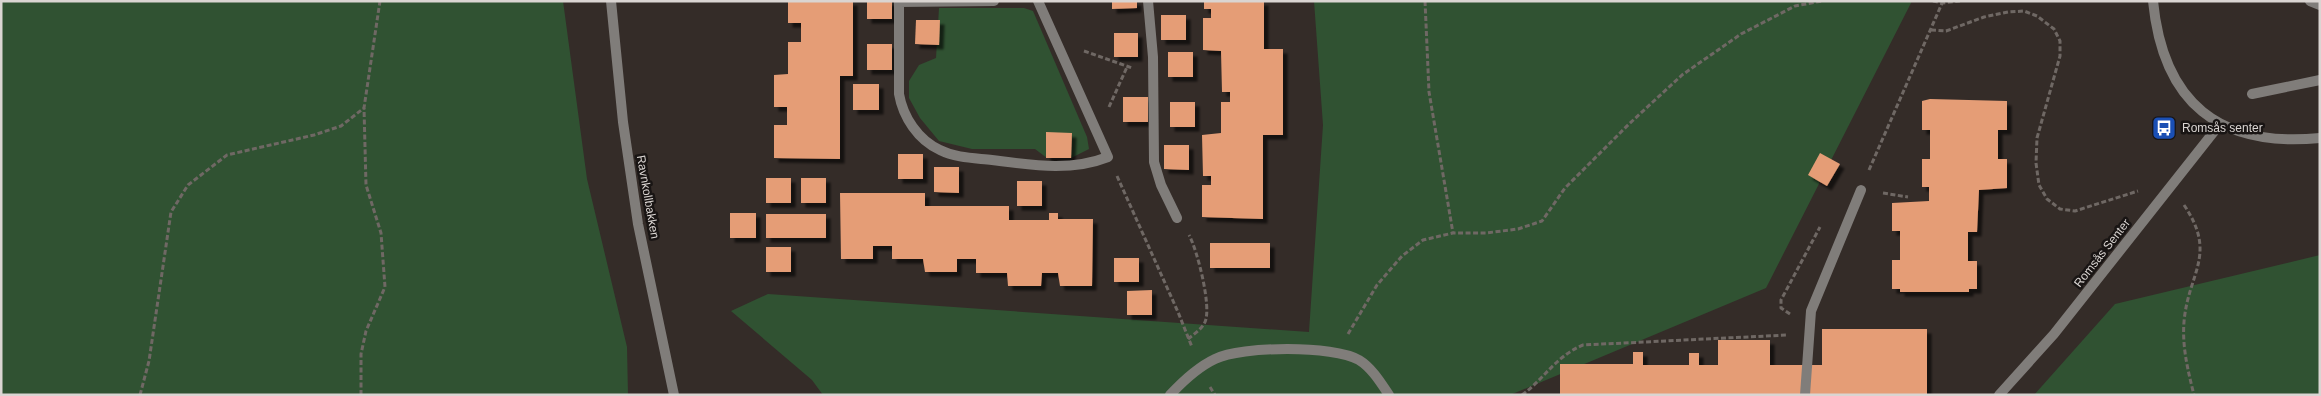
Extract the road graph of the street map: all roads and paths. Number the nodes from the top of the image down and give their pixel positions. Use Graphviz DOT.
graph roads {
  1 [pos="380,1"];
  2 [pos="611,1"];
  3 [pos="994,1"];
  4 [pos="1038,1"];
  5 [pos="1148,1"];
  6 [pos="1425,1"];
  7 [pos="1822,1"];
  8 [pos="1933,1"];
  9 [pos="1960,1"];
  10 [pos="2153,1"];
  11 [pos="2310,1"];
  12 [pos="1943,2"];
  13 [pos="2320,5"];
  14 [pos="1930,30"];
  15 [pos="1055,41"];
  16 [pos="1127,66"];
  17 [pos="1154,76"];
  18 [pos="2320,80"];
  19 [pos="2252,94"];
  20 [pos="364,108"];
  21 [pos="2220,124"];
  22 [pos="1096,129"];
  23 [pos="2320,138"];
  24 [pos="1108,157"];
  25 [pos="2170,185"];
  26 [pos="1861,190"];
  27 [pos="1177,218"];
  28 [pos="1453,233"];
  29 [pos="1808,338"];
  30 [pos="1188,339"];
  31 [pos="1340,353"];
  32 [pos="1199,368"];
  33 [pos="140,395"];
  34 [pos="361,395"];
  35 [pos="674,395"];
  36 [pos="1170,395"];
  37 [pos="1389,395"];
  38 [pos="1522,395"];
  39 [pos="1804,395"];
  40 [pos="1999,395"];
  41 [pos="2194,395"];
  1 -- 20 [label="path"];
  2 -- 35 [label="street, Ravnkollbakken"];
  3 -- 24 [label="street"];
  4 -- 15 [label="street"];
  5 -- 17 [label="street"];
  6 -- 28 [label="path"];
  7 -- 28 [label="path"];
  8 -- 12 [label="path"];
  9 -- 12 [label="path"];
  10 -- 21 [label="street"];
  11 -- 13 [label="street"];
  12 -- 14 [label="path"];
  14 -- 25 [label="path"];
  14 -- 26 [label="path"];
  15 -- 16 [label="path"];
  15 -- 22 [label="street"];
  16 -- 17 [label="path"];
  16 -- 22 [label="path"];
  17 -- 27 [label="street"];
  18 -- 19 [label="street"];
  20 -- 33 [label="path"];
  20 -- 34 [label="path"];
  21 -- 23 [label="street"];
  21 -- 25 [label="street, Romsås Senter"];
  22 -- 24 [label="street"];
  24 -- 30 [label="path"];
  25 -- 40 [label="street, Romsås Senter"];
  25 -- 41 [label="path"];
  26 -- 29 [label="street"];
  27 -- 30 [label="path"];
  28 -- 31 [label="path"];
  29 -- 38 [label="path"];
  29 -- 39 [label="street"];
  30 -- 32 [label="path"];
  31 -- 32 [label="street"];
  31 -- 37 [label="street"];
  32 -- 36 [label="street"];
}
